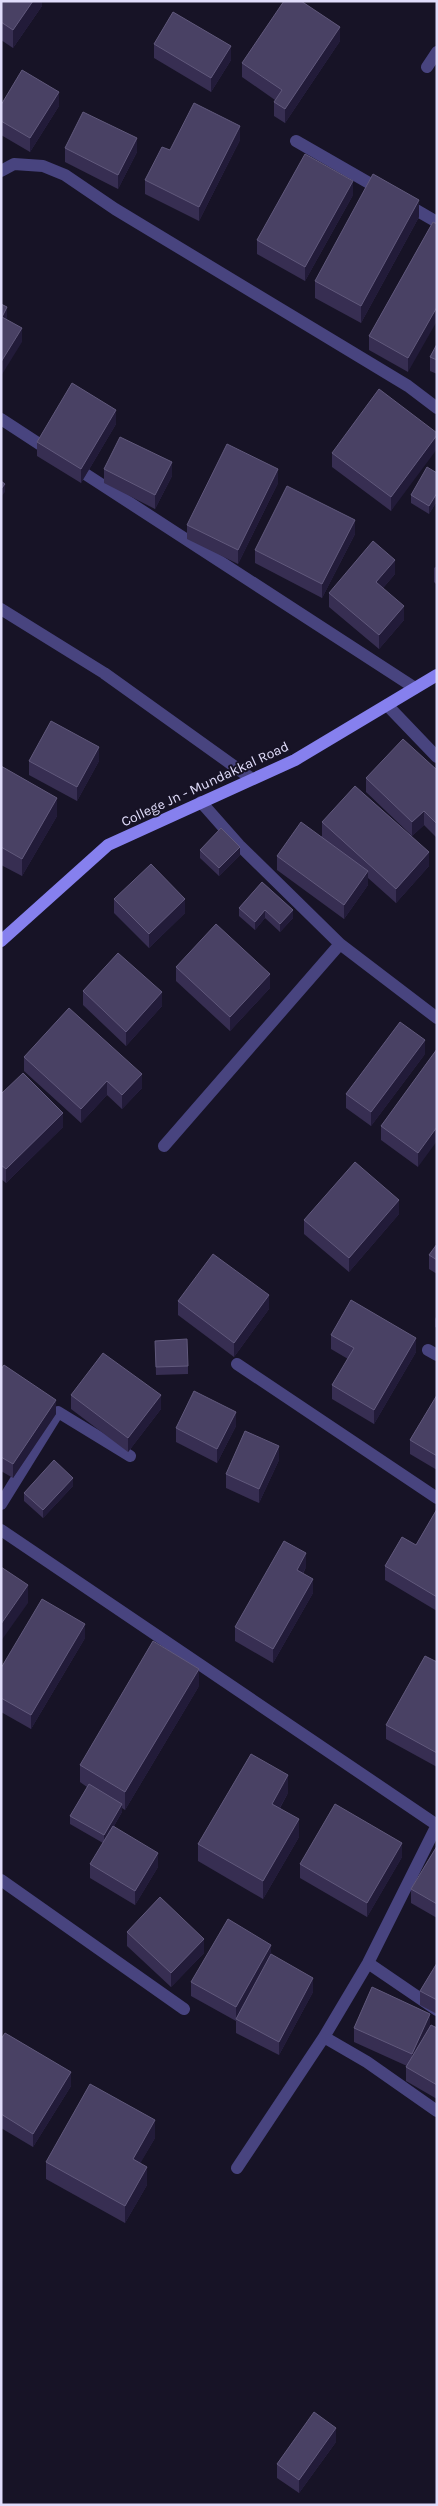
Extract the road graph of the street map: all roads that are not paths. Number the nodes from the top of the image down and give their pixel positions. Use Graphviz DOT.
graph roads {
  1 [pos="437,52"];
  2 [pos="427,67"];
  3 [pos="296,141"];
  4 [pos="1,172"];
  5 [pos="437,222"];
  6 [pos="437,408"];
  7 [pos="1,419"];
  8 [pos="1,609"];
  9 [pos="437,675"];
  10 [pos="415,688"];
  11 [pos="387,705"];
  12 [pos="437,757"];
  13 [pos="252,779"];
  14 [pos="201,802"];
  15 [pos="1,941"];
  16 [pos="340,944"];
  17 [pos="437,1018"];
  18 [pos="164,1146"];
  19 [pos="237,1364"];
  20 [pos="130,1456"];
  21 [pos="437,1498"];
  22 [pos="1,1504"];
  23 [pos="1,1530"];
  24 [pos="437,1825"];
  25 [pos="1,1880"];
  26 [pos="368,1962"];
  27 [pos="184,2009"];
  28 [pos="437,2010"];
  29 [pos="324,2037"];
  30 [pos="437,2111"];
  31 [pos="237,2168"];
  1 -- 2 [label="street"];
  3 -- 5 [label="street"];
  4 -- 6 [label="street"];
  7 -- 10 [label="street"];
  8 -- 13 [label="street"];
  9 -- 10 [label="street, College Jn - Mundakkal Road"];
  10 -- 11 [label="street, College Jn - Mundakkal Road"];
  11 -- 12 [label="street"];
  11 -- 13 [label="street, College Jn - Mundakkal Road"];
  13 -- 14 [label="street, College Jn - Mundakkal Road"];
  14 -- 15 [label="street, College Jn - Mundakkal Road"];
  14 -- 16 [label="street"];
  16 -- 17 [label="street"];
  16 -- 18 [label="street"];
  19 -- 21 [label="street"];
  20 -- 22 [label="street"];
  23 -- 24 [label="street"];
  24 -- 26 [label="street"];
  25 -- 27 [label="street"];
  26 -- 28 [label="street"];
  26 -- 29 [label="street"];
  29 -- 30 [label="street"];
  29 -- 31 [label="street"];
}
